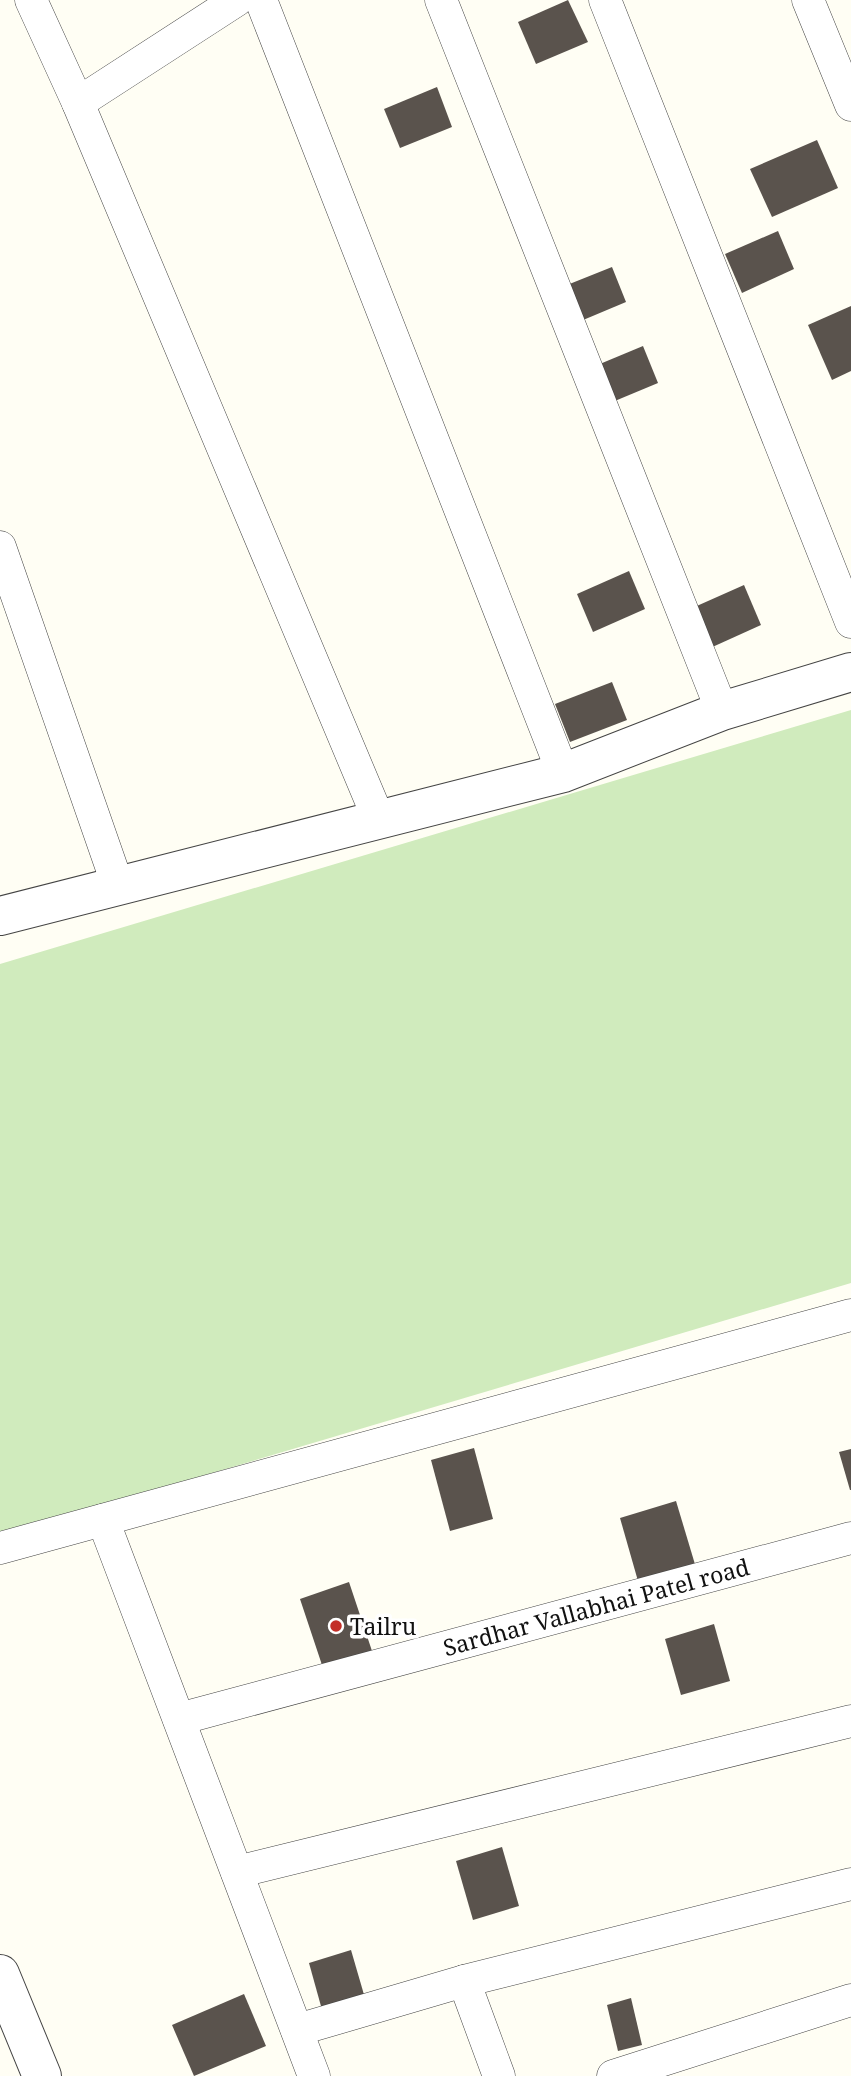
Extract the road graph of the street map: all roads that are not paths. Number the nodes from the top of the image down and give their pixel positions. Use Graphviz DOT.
graph roads {
  1 [pos="31,0"];
  2 [pos="237,0"];
  3 [pos="261,0"];
  4 [pos="441,0"];
  5 [pos="605,0"];
  6 [pos="808,0"];
  7 [pos="78,103"];
  8 [pos="851,105"];
  9 [pos="0,547"];
  10 [pos="851,622"];
  11 [pos="851,672"];
  12 [pos="722,711"];
  13 [pos="563,774"];
  14 [pos="379,820"];
  15 [pos="118,886"];
  16 [pos="0,916"];
  17 [pos="851,1315"];
  18 [pos="103,1520"];
  19 [pos="851,1538"];
  20 [pos="0,1548"];
  21 [pos="178,1719"];
  22 [pos="851,1721"];
  23 [pos="237,1872"];
  24 [pos="851,1884"];
  25 [pos="0,1974"];
  26 [pos="464,1982"];
  27 [pos="851,2000"];
  28 [pos="297,2030"];
  29 [pos="42,2076"];
  30 [pos="314,2076"];
  31 [pos="499,2076"];
  32 [pos="613,2076"];
  1 -- 7 [label="street"];
  2 -- 7 [label="street"];
  3 -- 13 [label="street"];
  4 -- 12 [label="street"];
  5 -- 10 [label="street"];
  6 -- 8 [label="street"];
  7 -- 14 [label="street"];
  9 -- 15 [label="street"];
  11 -- 12 [label="street"];
  12 -- 13 [label="street"];
  13 -- 14 [label="street"];
  14 -- 15 [label="street"];
  15 -- 16 [label="street"];
  17 -- 18 [label="street"];
  18 -- 20 [label="street"];
  18 -- 21 [label="street"];
  19 -- 21 [label="street, Sardhar Vallabhai Patel road"];
  21 -- 23 [label="street"];
  22 -- 23 [label="street"];
  23 -- 28 [label="street"];
  24 -- 26 [label="street"];
  25 -- 29 [label="street"];
  26 -- 28 [label="street"];
  26 -- 31 [label="street"];
  27 -- 32 [label="street"];
  28 -- 30 [label="street"];
}
